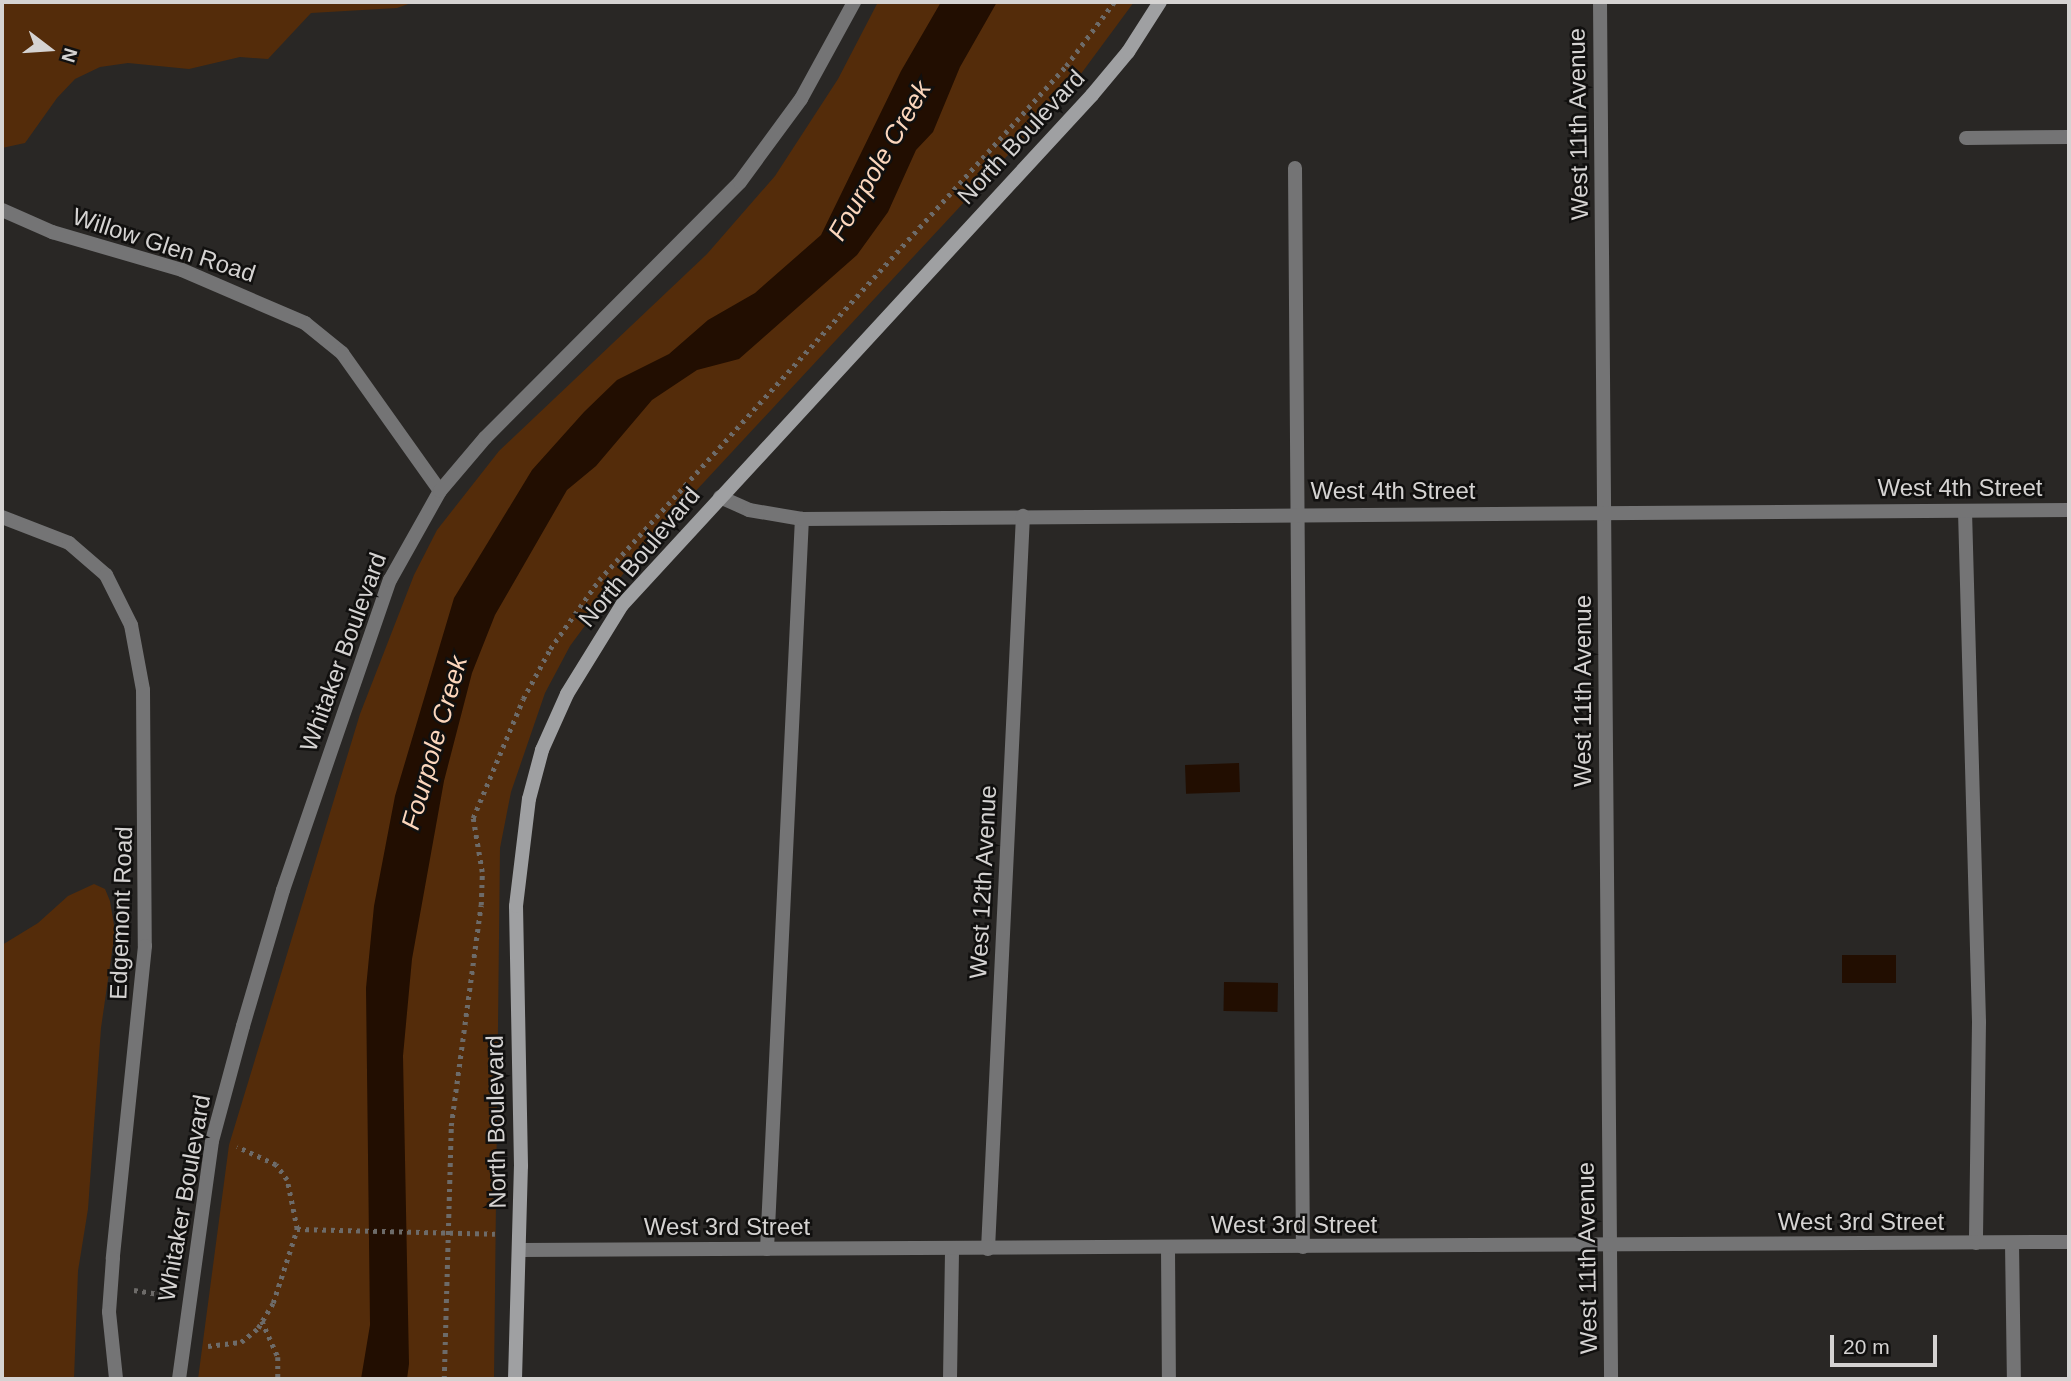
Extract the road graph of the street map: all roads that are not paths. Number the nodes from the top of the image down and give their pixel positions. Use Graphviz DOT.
graph roads {
  1 [pos="854,2"];
  2 [pos="1160,2"];
  3 [pos="1600,2"];
  4 [pos="2069,137"];
  5 [pos="1966,138"];
  6 [pos="1295,168"];
  7 [pos="2,210"];
  8 [pos="440,491"];
  9 [pos="720,497"];
  10 [pos="2069,510"];
  11 [pos="1965,511"];
  12 [pos="1604,512"];
  13 [pos="1296,514"];
  14 [pos="1023,516"];
  15 [pos="2,517"];
  16 [pos="802,519"];
  17 [pos="2069,1242"];
  18 [pos="2012,1243"];
  19 [pos="1976,1244"];
  20 [pos="1303,1247"];
  21 [pos="1610,1247"];
  22 [pos="1168,1248"];
  23 [pos="767,1249"];
  24 [pos="988,1249"];
  25 [pos="520,1250"];
  26 [pos="952,1250"];
  27 [pos="116,1379"];
  28 [pos="179,1379"];
  29 [pos="515,1379"];
  30 [pos="950,1379"];
  31 [pos="1169,1379"];
  32 [pos="1611,1379"];
  33 [pos="2014,1379"];
  1 -- 8 [label="street, Whitaker Boulevard"];
  2 -- 9 [label="street, North Boulevard"];
  3 -- 12 [label="street, West 11th Avenue"];
  4 -- 5 [label="street"];
  6 -- 13 [label="street"];
  7 -- 8 [label="street, Willow Glen Road"];
  8 -- 28 [label="street, Whitaker Boulevard"];
  9 -- 16 [label="street, West 4th Street"];
  9 -- 25 [label="street, North Boulevard"];
  10 -- 11 [label="street, West 4th Street"];
  11 -- 12 [label="street, West 4th Street"];
  11 -- 19 [label="street"];
  12 -- 13 [label="street, West 4th Street"];
  12 -- 21 [label="street, West 11th Avenue"];
  13 -- 14 [label="street, West 4th Street"];
  13 -- 20 [label="street"];
  14 -- 16 [label="street, West 4th Street"];
  14 -- 24 [label="street, West 12th Avenue"];
  15 -- 27 [label="street, Edgemont Road"];
  16 -- 23 [label="street"];
  17 -- 18 [label="street, West 3rd Street"];
  18 -- 19 [label="street, West 3rd Street"];
  18 -- 33 [label="street"];
  19 -- 21 [label="street, West 3rd Street"];
  20 -- 21 [label="street, West 3rd Street"];
  20 -- 22 [label="street, West 3rd Street"];
  21 -- 32 [label="street, West 11th Avenue"];
  22 -- 24 [label="street, West 3rd Street"];
  22 -- 31 [label="street"];
  23 -- 25 [label="street, West 3rd Street"];
  23 -- 26 [label="street, West 3rd Street"];
  24 -- 26 [label="street, West 3rd Street"];
  25 -- 29 [label="street, North Boulevard"];
  26 -- 30 [label="street"];
}
